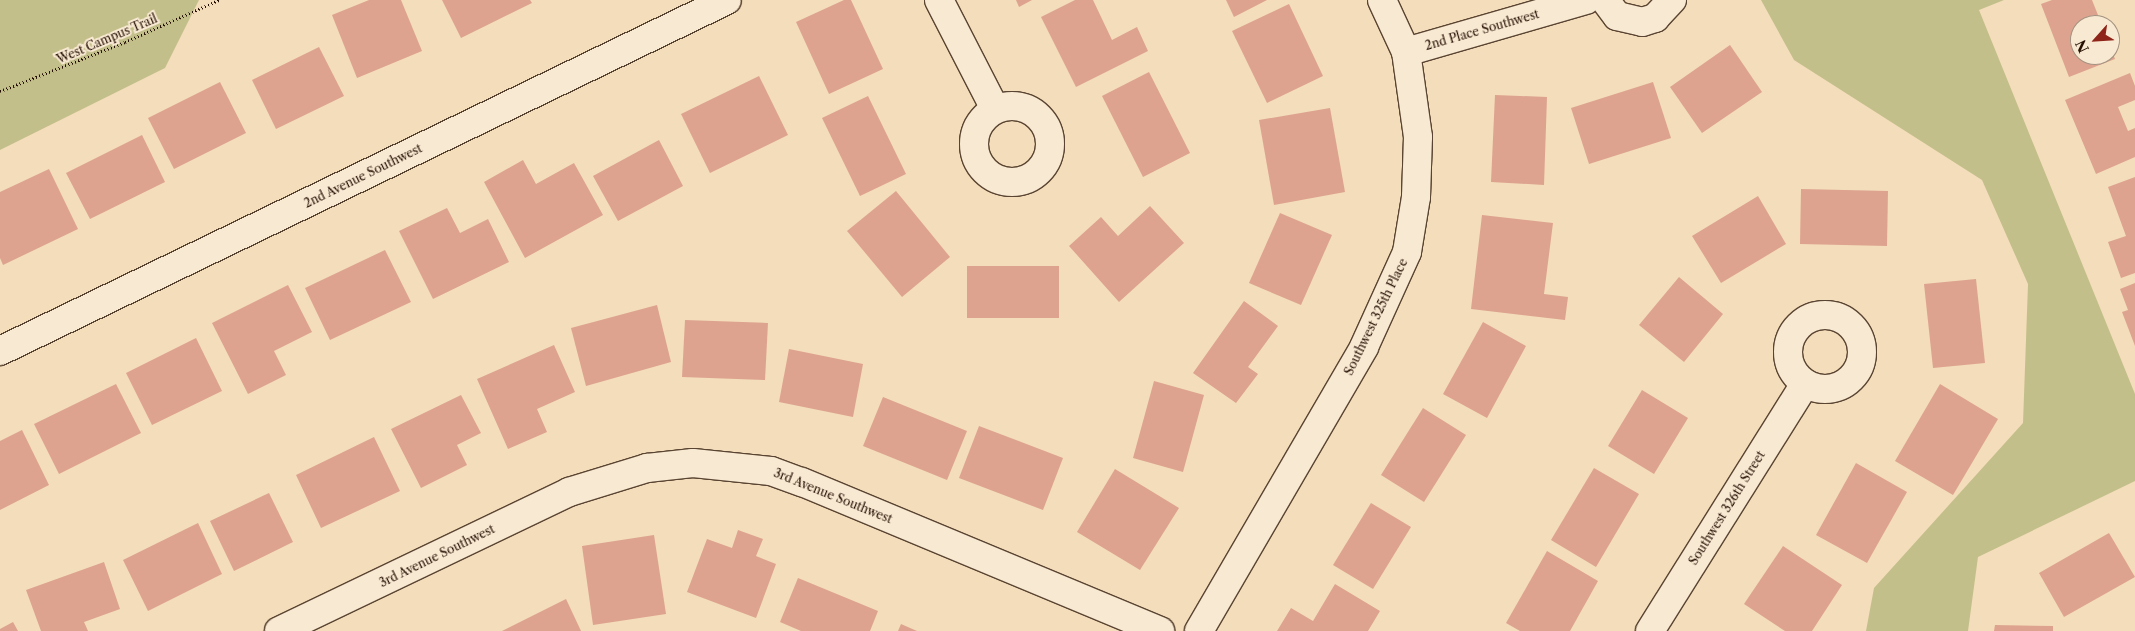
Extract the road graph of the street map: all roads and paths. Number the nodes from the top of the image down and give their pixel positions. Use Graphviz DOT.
graph roads {
  1 [pos="219,0"];
  2 [pos="727,0"];
  3 [pos="939,0"];
  4 [pos="1382,0"];
  5 [pos="1586,0"];
  6 [pos="1605,0"];
  7 [pos="1672,0"];
  8 [pos="1406,52"];
  9 [pos="0,91"];
  10 [pos="995,110"];
  11 [pos="0,351"];
  12 [pos="1805,384"];
  13 [pos="279,631"];
  14 [pos="1160,631"];
  15 [pos="1199,631"];
  16 [pos="1650,631"];
  1 -- 9 [label="path, West Campus Trail"];
  2 -- 11 [label="street, 2nd Avenue Southwest"];
  3 -- 10 [label="street"];
  4 -- 8 [label="street, Southwest 325th Place"];
  5 -- 8 [label="street, 2nd Place Southwest"];
  6 -- 7 [label="street"];
  8 -- 15 [label="street, Southwest 325th Place"];
  12 -- 16 [label="street, Southwest 326th Street"];
  13 -- 14 [label="street, 3rd Avenue Southwest"];
}
